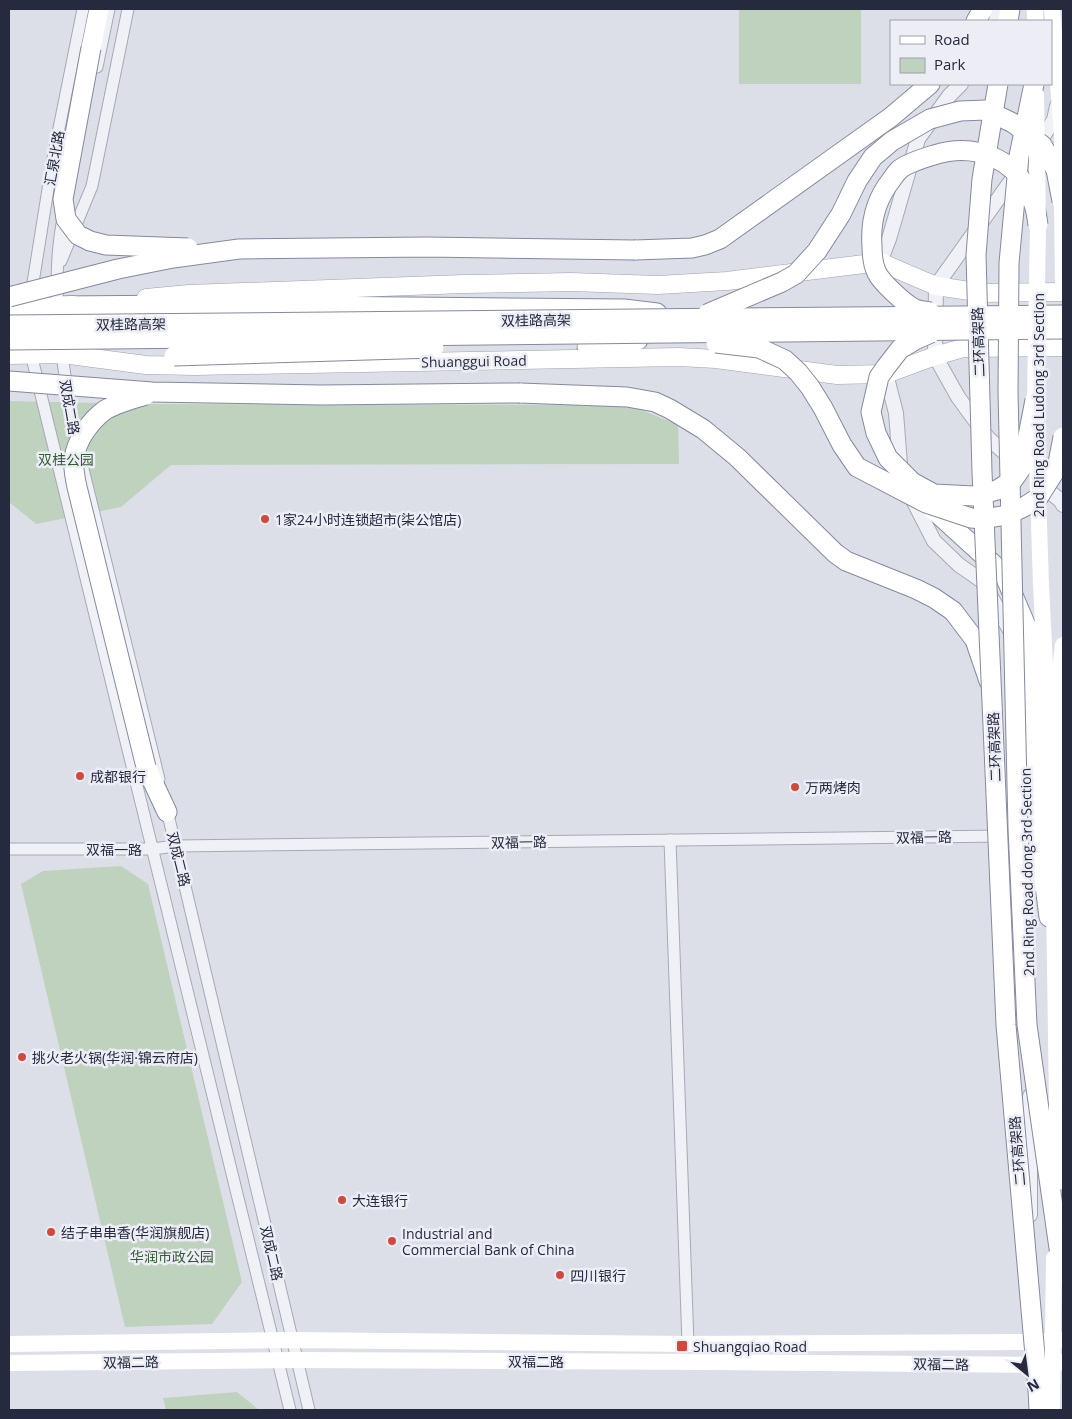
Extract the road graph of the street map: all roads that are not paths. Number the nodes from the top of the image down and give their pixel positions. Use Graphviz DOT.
graph roads {
  1 [pos="83,9"];
  2 [pos="99,9"];
  3 [pos="109,9"];
  4 [pos="128,9"];
  5 [pos="983,9"];
  6 [pos="1052,9"];
  7 [pos="977,20"];
  8 [pos="1063,79"];
  9 [pos="929,85"];
  10 [pos="961,85"];
  11 [pos="998,85"];
  12 [pos="1035,85"];
  13 [pos="1035,85"];
  14 [pos="1063,202"];
  15 [pos="1038,225"];
  16 [pos="240,249"];
  17 [pos="880,262"];
  18 [pos="56,271"];
  19 [pos="734,280"];
  20 [pos="1063,283"];
  21 [pos="936,286"];
  22 [pos="1063,292"];
  23 [pos="9,297"];
  24 [pos="58,306"];
  25 [pos="9,309"];
  26 [pos="29,309"];
  27 [pos="1063,314"];
  28 [pos="941,323"];
  29 [pos="9,325"];
  30 [pos="703,325"];
  31 [pos="1063,329"];
  32 [pos="685,333"];
  33 [pos="9,340"];
  34 [pos="587,347"];
  35 [pos="1063,347"];
  36 [pos="759,348"];
  37 [pos="31,354"];
  38 [pos="62,354"];
  39 [pos="9,355"];
  40 [pos="174,356"];
  41 [pos="935,356"];
  42 [pos="732,362"];
  43 [pos="886,374"];
  44 [pos="9,380"];
  45 [pos="152,392"];
  46 [pos="1036,400"];
  47 [pos="1063,437"];
  48 [pos="926,504"];
  49 [pos="1063,505"];
  50 [pos="1063,644"];
  51 [pos="991,687"];
  52 [pos="167,812"];
  53 [pos="1029,836"];
  54 [pos="670,840"];
  55 [pos="176,846"];
  56 [pos="9,849"];
  57 [pos="152,849"];
  58 [pos="1063,857"];
  59 [pos="1054,960"];
  60 [pos="1063,1276"];
  61 [pos="292,1340"];
  62 [pos="1063,1340"];
  63 [pos="272,1341"];
  64 [pos="1031,1342"];
  65 [pos="9,1344"];
  66 [pos="688,1344"];
  67 [pos="278,1360"];
  68 [pos="297,1360"];
  69 [pos="1063,1362"];
  70 [pos="9,1363"];
  71 [pos="1032,1365"];
  72 [pos="290,1410"];
  73 [pos="309,1410"];
  74 [pos="1033,1410"];
  75 [pos="1039,1410"];
  76 [pos="1052,1410"];
  1 -- 26 [label="street, 汇泉北路"];
  2 -- 16 [label="highway, bridge"];
  3 -- 18 [label="street, 汇泉北路"];
  4 -- 18 [label="street"];
  5 -- 7 [label="highway"];
  6 -- 14 [label="main road, 2nd Ring Road Ludong 3rd Section, bridge"];
  8 -- 21 [label="street"];
  9 -- 16 [label="highway, bridge"];
  10 -- 17 [label="street"];
  11 -- 51 [label="highway, 二环高架路, bridge"];
  12 -- 15 [label="main road, 2nd Ring Road Ludong 3rd Section, bridge"];
  13 -- 60 [label="highway, 二环高架路, bridge"];
  14 -- 20 [label="main road, 2nd Ring Road Ludong 3rd Section"];
  14 -- 30 [label="highway, bridge"];
  15 -- 28 [label="highway, bridge"];
  15 -- 46 [label="main road, 2nd Ring Road Ludong 3rd Section, bridge"];
  16 -- 23 [label="highway, bridge"];
  17 -- 19 [label="main road"];
  17 -- 21 [label="main road"];
  18 -- 24 [label="street, 汇泉北路"];
  19 -- 24 [label="main road"];
  19 -- 42 [label="main road"];
  21 -- 22 [label="main road"];
  21 -- 41 [label="street"];
  24 -- 26 [label="main road"];
  24 -- 30 [label="highway, bridge"];
  24 -- 38 [label="street, 双成二路"];
  25 -- 26 [label="main road"];
  26 -- 37 [label="street, 双成二路"];
  27 -- 28 [label="highway, 双桂路高架, bridge"];
  28 -- 30 [label="highway, 双桂路高架, bridge"];
  28 -- 31 [label="highway, 双桂路高架, bridge"];
  28 -- 46 [label="highway, bridge"];
  29 -- 30 [label="highway, 双桂路高架, bridge"];
  30 -- 32 [label="highway, 双桂路高架, bridge"];
  30 -- 36 [label="highway, bridge"];
  32 -- 33 [label="highway, 双桂路高架, bridge"];
  32 -- 34 [label="highway, bridge"];
  34 -- 36 [label="highway, bridge"];
  34 -- 40 [label="highway, bridge"];
  35 -- 41 [label="main road, Shuanggui Road"];
  36 -- 48 [label="highway, bridge"];
  37 -- 38 [label="main road, Shuanggui Road"];
  37 -- 39 [label="main road, Shuanggui Road"];
  37 -- 57 [label="street, 双成二路"];
  38 -- 40 [label="main road"];
  38 -- 42 [label="main road, Shuanggui Road"];
  38 -- 52 [label="street, 双成二路"];
  41 -- 43 [label="main road, Shuanggui Road"];
  41 -- 49 [label="street"];
  42 -- 43 [label="main road, Shuanggui Road"];
  43 -- 53 [label="street, 2nd Ring Road dong 3rd Section"];
  44 -- 45 [label="highway, bridge"];
  45 -- 51 [label="highway, bridge"];
  45 -- 52 [label="highway, bridge"];
  46 -- 59 [label="main road, 2nd Ring Road Ludong 3rd Section, bridge"];
  47 -- 48 [label="highway, bridge"];
  48 -- 59 [label="highway, bridge"];
  50 -- 58 [label="main road"];
  51 -- 75 [label="highway, 二环高架路, bridge"];
  52 -- 55 [label="street, 双成二路"];
  53 -- 54 [label="street, 双福一路"];
  53 -- 64 [label="street, 2nd Ring Road dong 3rd Section"];
  54 -- 55 [label="street, 双福一路"];
  54 -- 66 [label="street"];
  55 -- 57 [label="street, 双福一路"];
  55 -- 61 [label="street, 双成二路"];
  56 -- 57 [label="street, 双福一路"];
  57 -- 63 [label="street, 双成二路"];
  59 -- 76 [label="main road, 2nd Ring Road Ludong 3rd Section, bridge"];
  61 -- 63 [label="main road, 双福二路"];
  61 -- 66 [label="main road, 双福二路"];
  61 -- 68 [label="street, 双成二路"];
  62 -- 64 [label="main road, 双福二路"];
  63 -- 65 [label="main road, 双福二路"];
  63 -- 67 [label="street, 双成二路"];
  64 -- 66 [label="main road, 双福二路"];
  64 -- 71 [label="street, 2nd Ring Road dong 3rd Section"];
  67 -- 68 [label="main road, 双福二路"];
  67 -- 70 [label="main road, 双福二路"];
  67 -- 72 [label="street, 双成二路"];
  68 -- 71 [label="main road, 双福二路"];
  68 -- 73 [label="street, 双成二路"];
  69 -- 71 [label="main road, 双福二路"];
  71 -- 74 [label="street, 2nd Ring Road dong 3rd Section"];
}
